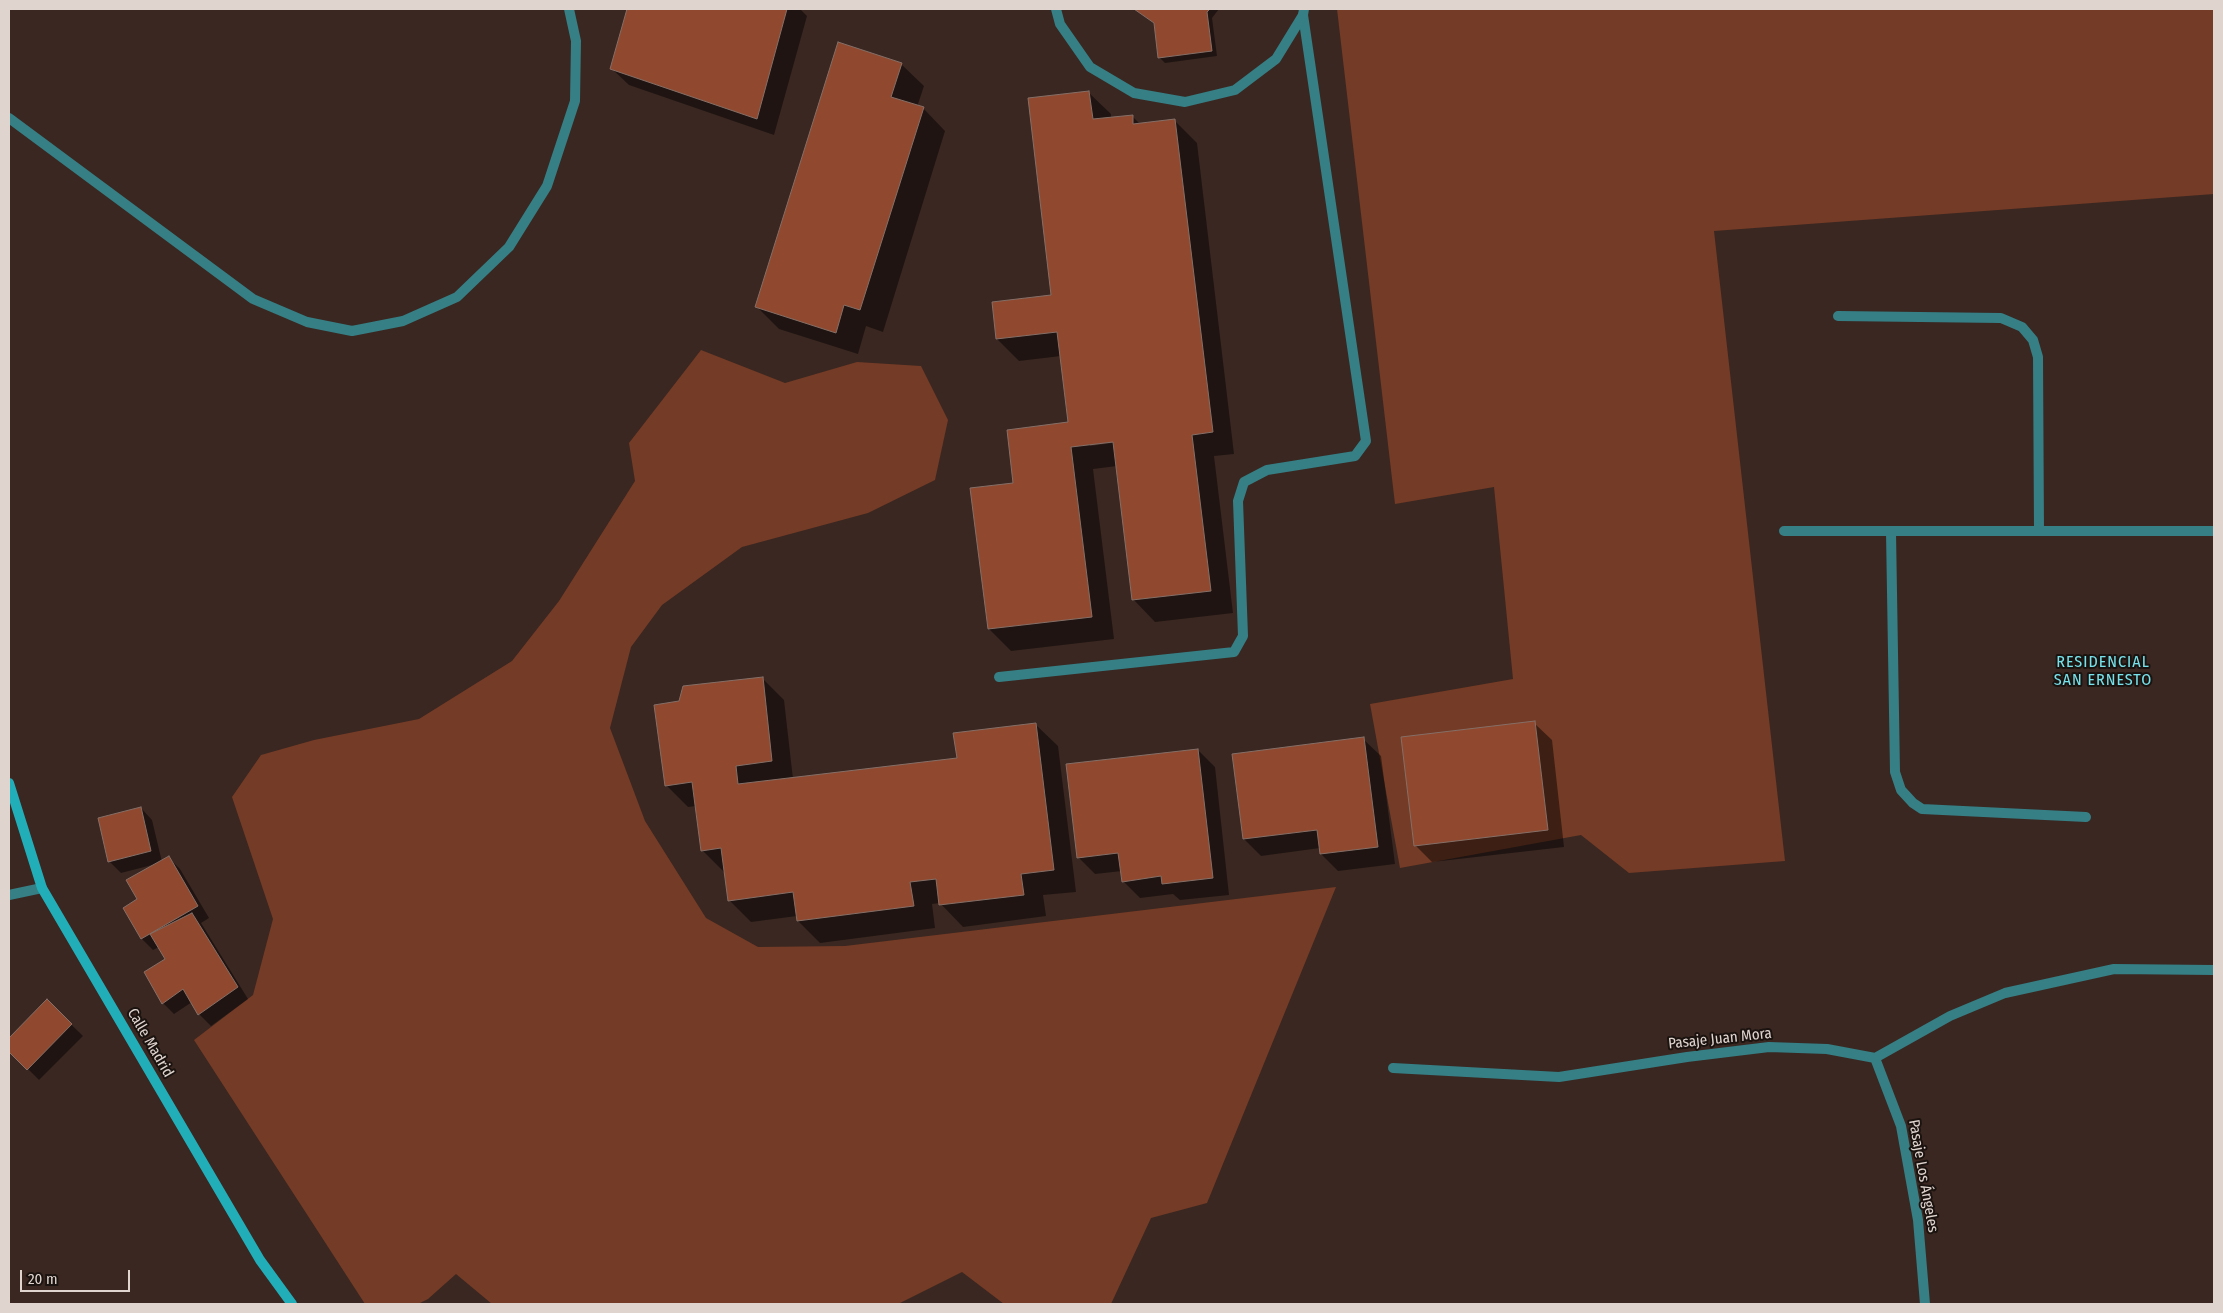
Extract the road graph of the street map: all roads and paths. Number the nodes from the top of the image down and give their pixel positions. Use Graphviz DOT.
graph roads {
  1 [pos="569,9"];
  2 [pos="1056,9"];
  3 [pos="1304,12"];
  4 [pos="9,118"];
  5 [pos="1838,316"];
  6 [pos="1784,531"];
  7 [pos="2039,531"];
  8 [pos="2214,531"];
  9 [pos="1891,532"];
  10 [pos="999,677"];
  11 [pos="9,783"];
  12 [pos="2086,817"];
  13 [pos="42,888"];
  14 [pos="9,895"];
  15 [pos="2214,970"];
  16 [pos="1876,1058"];
  17 [pos="1393,1068"];
  18 [pos="292,1304"];
  19 [pos="1925,1304"];
  1 -- 4 [label="street"];
  2 -- 3 [label="street"];
  3 -- 10 [label="street"];
  5 -- 7 [label="street"];
  6 -- 9 [label="street"];
  7 -- 8 [label="street"];
  7 -- 9 [label="street"];
  9 -- 12 [label="street"];
  11 -- 13 [label="street, Calle Madrid"];
  13 -- 14 [label="street"];
  13 -- 18 [label="street, Calle Madrid"];
  15 -- 16 [label="street"];
  16 -- 17 [label="street, Pasaje Juan Mora"];
  16 -- 19 [label="street, Pasaje Los Ángeles"];
}
